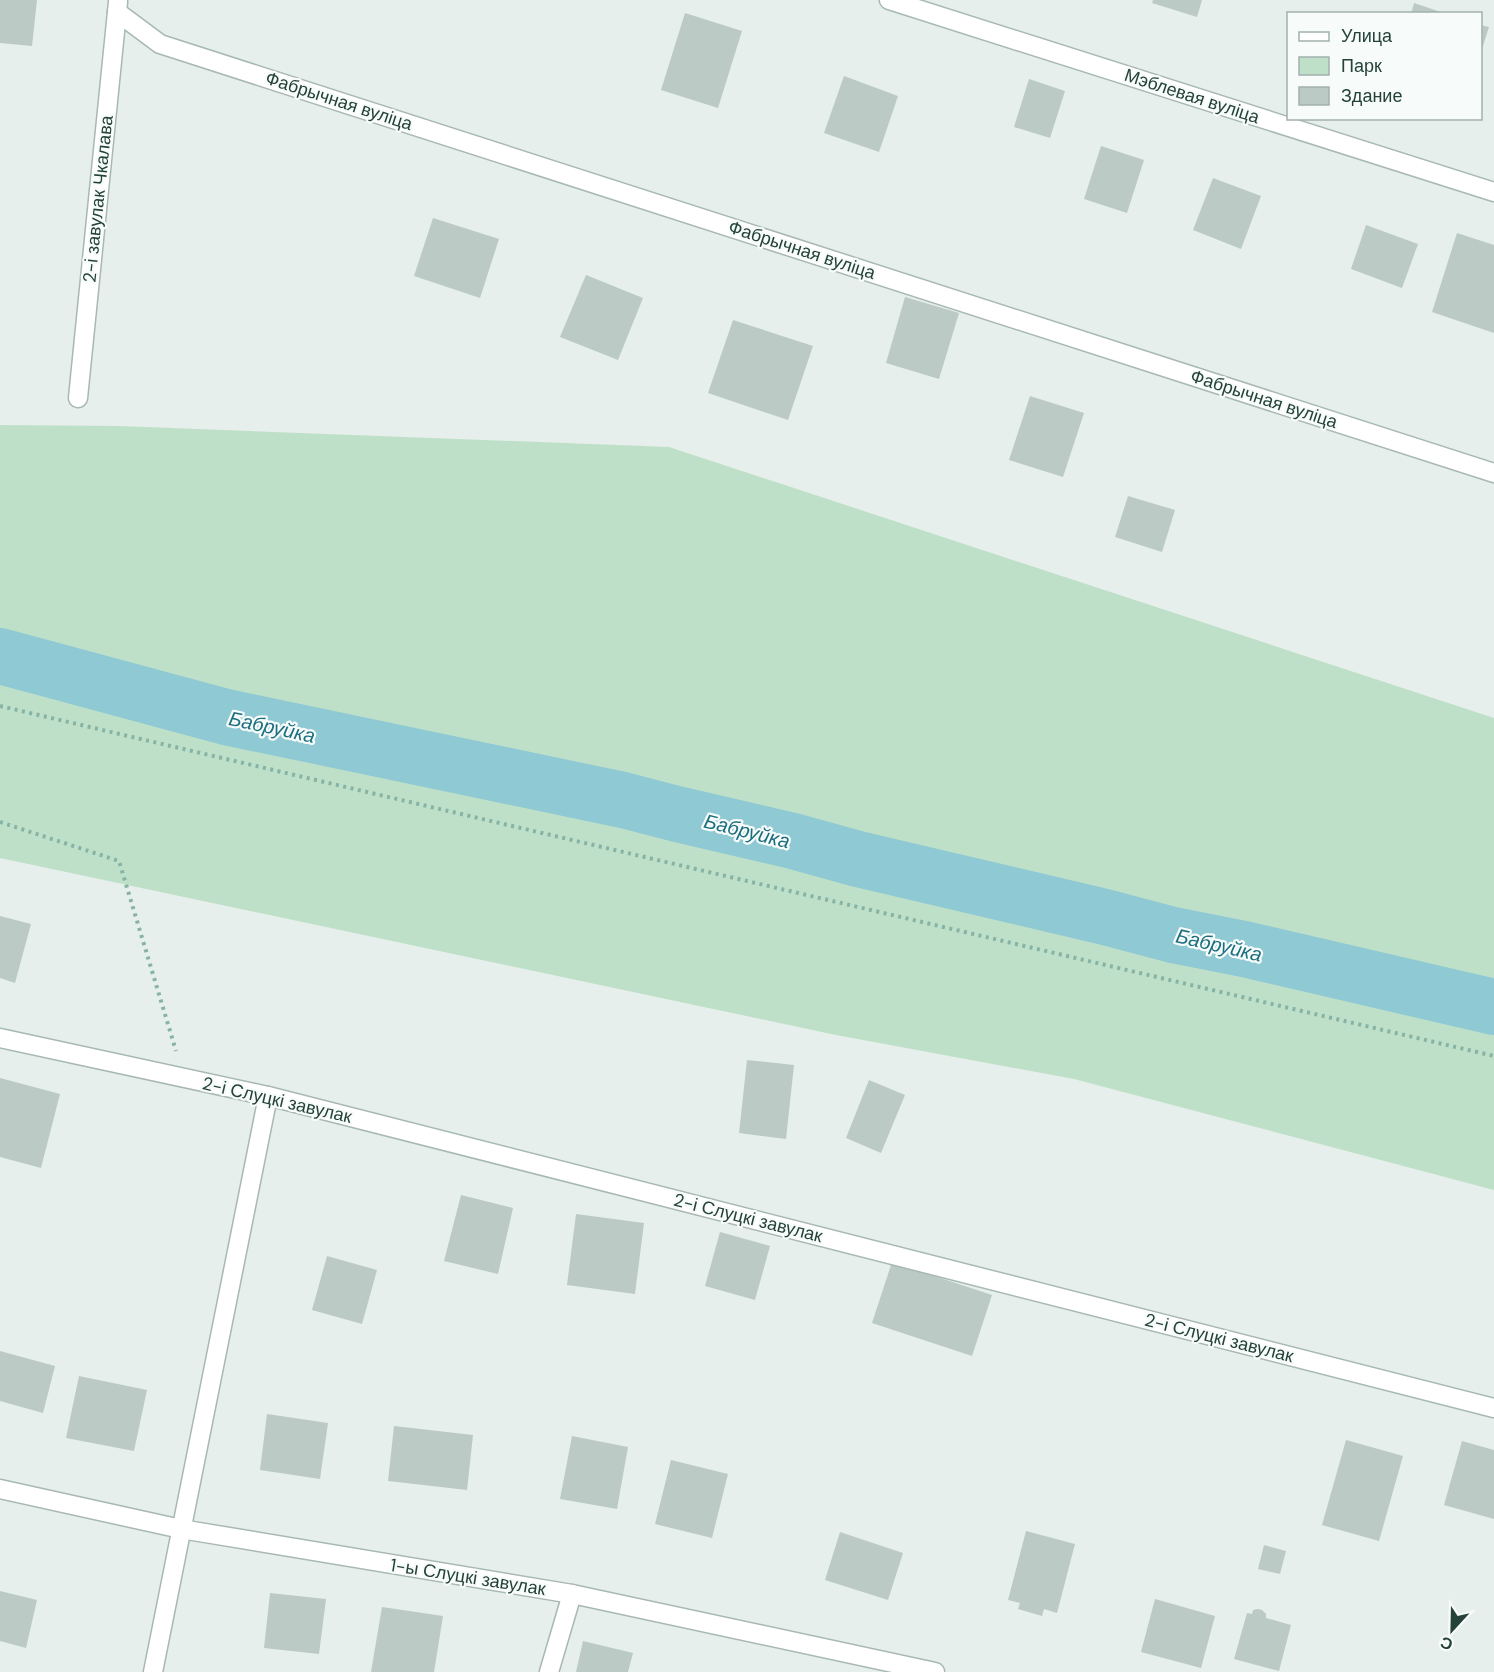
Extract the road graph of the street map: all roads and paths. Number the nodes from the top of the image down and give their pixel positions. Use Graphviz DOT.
graph roads {
  1 [pos="889,0"];
  2 [pos="118,6"];
  3 [pos="1494,192"];
  4 [pos="78,398"];
  5 [pos="1494,473"];
  6 [pos="0,706"];
  7 [pos="0,822"];
  8 [pos="0,1038"];
  9 [pos="1494,1056"];
  10 [pos="185,1078"];
  11 [pos="268,1096"];
  12 [pos="1494,1408"];
  13 [pos="0,1489"];
  14 [pos="181,1529"];
  15 [pos="572,1594"];
  16 [pos="153,1672"];
  17 [pos="549,1672"];
  18 [pos="935,1672"];
  1 -- 3 [label="street, Мэблевая вуліца"];
  2 -- 4 [label="street, 2-і завулак Чкалава"];
  2 -- 5 [label="street, Фабрычная вуліца"];
  6 -- 9 [label="path"];
  7 -- 10 [label="path"];
  8 -- 10 [label="street, 2-і Слуцкі завулак"];
  10 -- 11 [label="street, 2-і Слуцкі завулак"];
  11 -- 12 [label="street, 2-і Слуцкі завулак"];
  11 -- 14 [label="street"];
  13 -- 14 [label="street, 1-ы Слуцкі завулак"];
  14 -- 15 [label="street, 1-ы Слуцкі завулак"];
  14 -- 16 [label="street"];
  15 -- 17 [label="street"];
  15 -- 18 [label="street, 1-ы Слуцкі завулак"];
}
